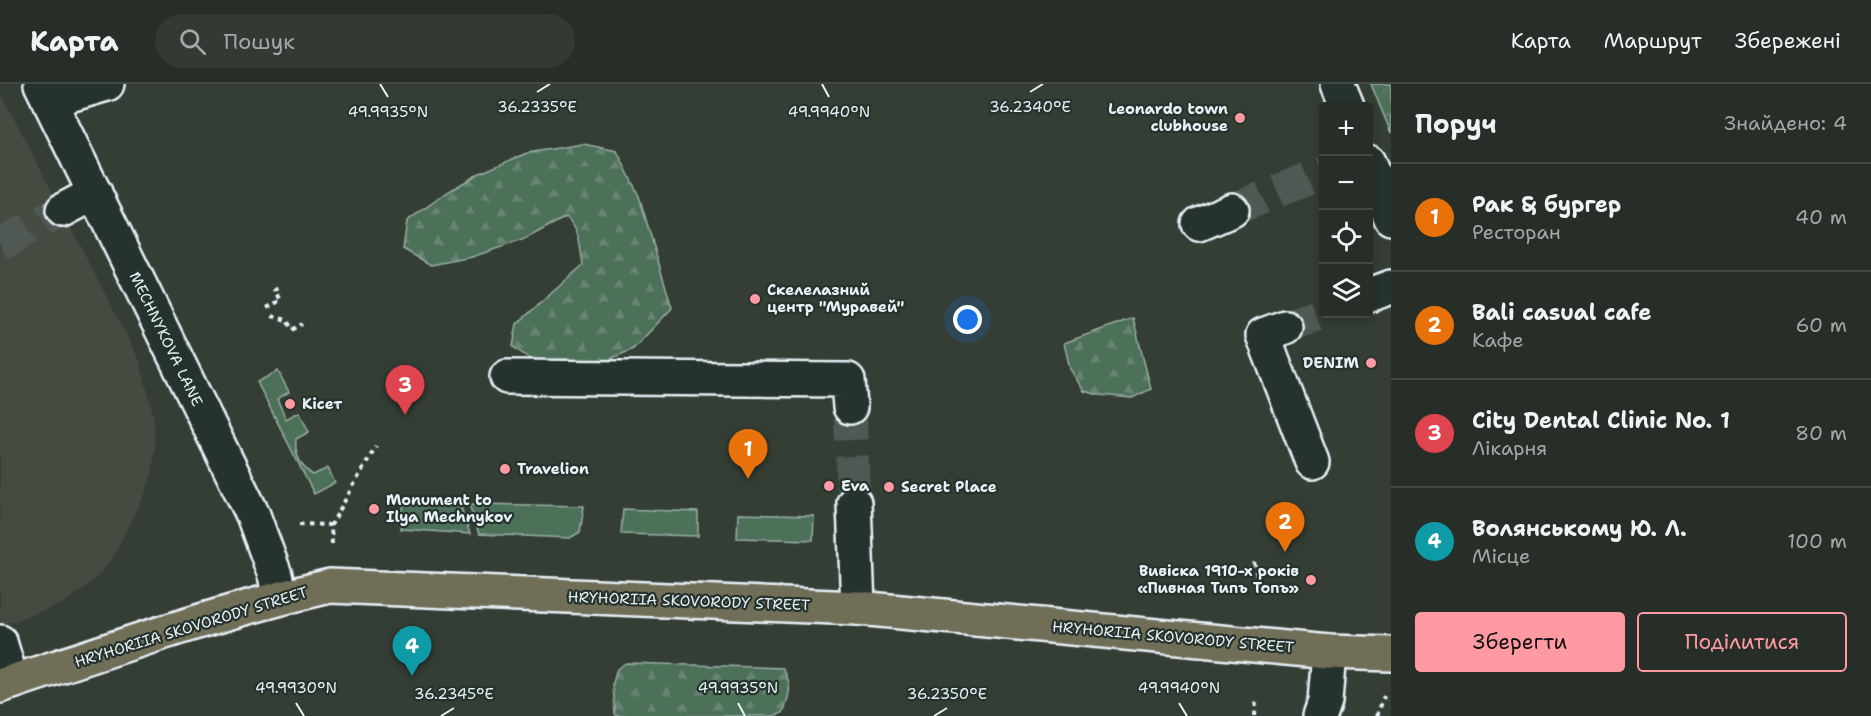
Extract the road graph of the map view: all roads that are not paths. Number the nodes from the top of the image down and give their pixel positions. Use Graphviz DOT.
graph roads {
  1 [pos="107,84"];
  2 [pos="1338,84"];
  3 [pos="45,92"];
  4 [pos="1345,102"];
  5 [pos="1373,174"];
  6 [pos="95,193"];
  7 [pos="63,210"];
  8 [pos="1232,210"];
  9 [pos="1391,218"];
  10 [pos="1199,224"];
  11 [pos="1391,287"];
  12 [pos="1373,294"];
  13 [pos="1285,327"];
  14 [pos="507,377"];
  15 [pos="850,407"];
  16 [pos="1312,462"];
  17 [pos="854,503"];
  18 [pos="280,598"];
  19 [pos="858,608"];
  20 [pos="0,642"];
  21 [pos="1329,652"];
  22 [pos="1391,654"];
  23 [pos="6,684"];
  24 [pos="1320,716"];
  1 -- 3 [label="street"];
  2 -- 4 [label="street"];
  3 -- 6 [label="street, MECHNYKOVA LANE"];
  5 -- 9 [label="street"];
  6 -- 7 [label="street"];
  6 -- 18 [label="street, MECHNYKOVA LANE"];
  8 -- 10 [label="street"];
  11 -- 12 [label="street"];
  13 -- 16 [label="street"];
  14 -- 15 [label="street"];
  17 -- 19 [label="street"];
  18 -- 19 [label="main road, HRYHORIIA SKOVORODY STREET"];
  18 -- 23 [label="main road, HRYHORIIA SKOVORODY STREET"];
  19 -- 21 [label="main road, HRYHORIIA SKOVORODY STREET"];
  20 -- 23 [label="street"];
  21 -- 22 [label="main road, HRYHORIIA SKOVORODY STREET"];
  21 -- 24 [label="street"];
}
